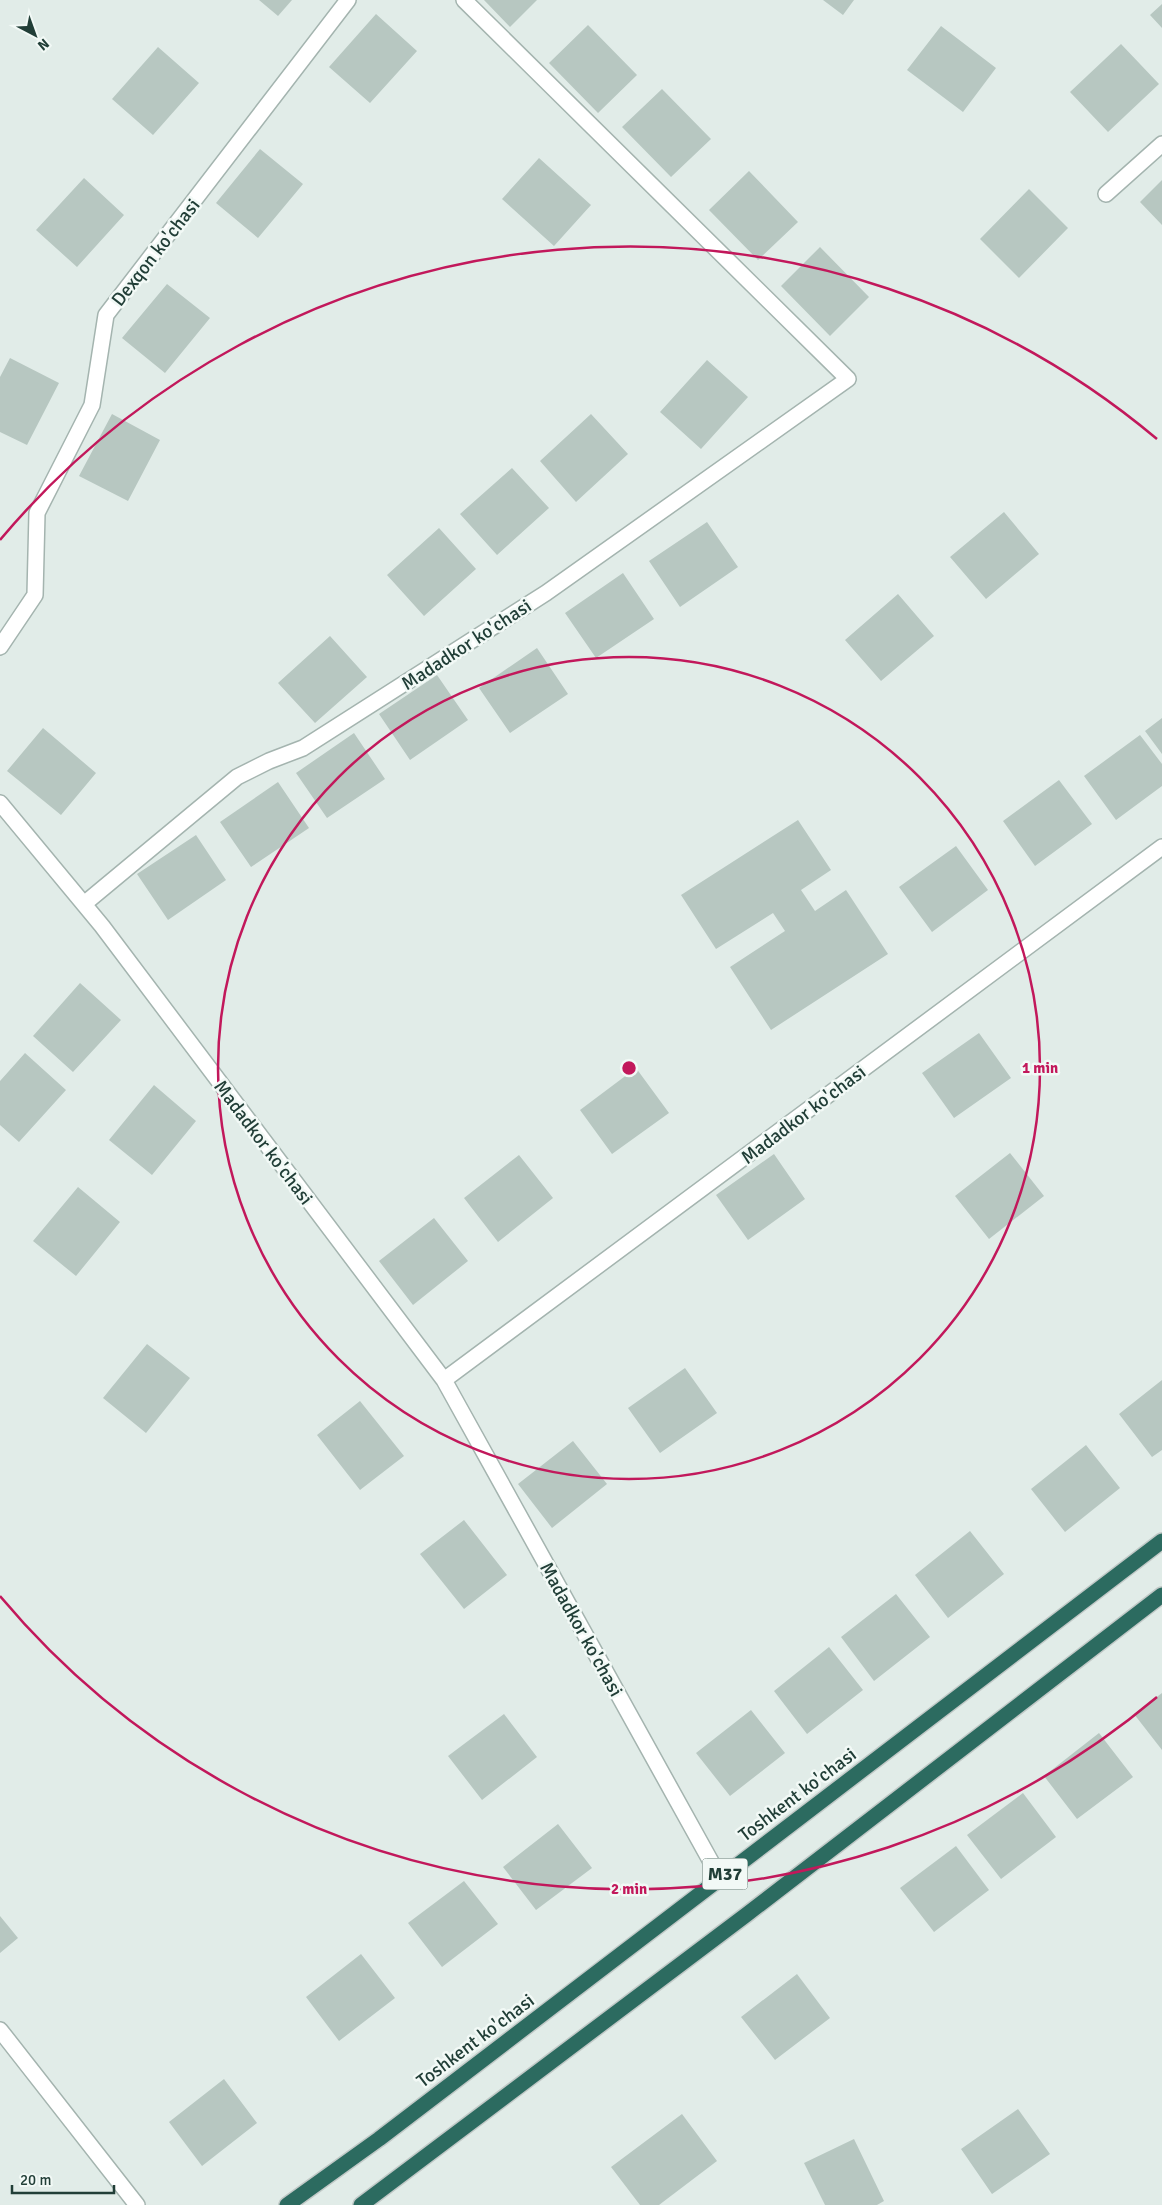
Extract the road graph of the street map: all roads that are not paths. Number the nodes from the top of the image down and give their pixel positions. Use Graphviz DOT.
graph roads {
  1 [pos="348,0"];
  2 [pos="464,0"];
  3 [pos="1162,144"];
  4 [pos="1106,194"];
  5 [pos="0,646"];
  6 [pos="0,803"];
  7 [pos="1162,847"];
  8 [pos="84,904"];
  9 [pos="444,1380"];
  10 [pos="1162,1541"];
  11 [pos="1162,1596"];
  12 [pos="720,1878"];
  13 [pos="0,2030"];
  14 [pos="137,2205"];
  15 [pos="287,2205"];
  16 [pos="361,2205"];
  1 -- 5 [label="street, Dexqon ko'chasi"];
  2 -- 8 [label="street, Madadkor ko'chasi"];
  3 -- 4 [label="street"];
  6 -- 8 [label="street, Madadkor ko'chasi"];
  7 -- 9 [label="street, Madadkor ko'chasi"];
  8 -- 9 [label="street, Madadkor ko'chasi"];
  9 -- 12 [label="street, Madadkor ko'chasi"];
  10 -- 12 [label="highway, Toshkent ko'chasi / M37"];
  11 -- 16 [label="highway, M37"];
  12 -- 15 [label="highway, Toshkent ko'chasi / M37"];
  13 -- 14 [label="street"];
}
